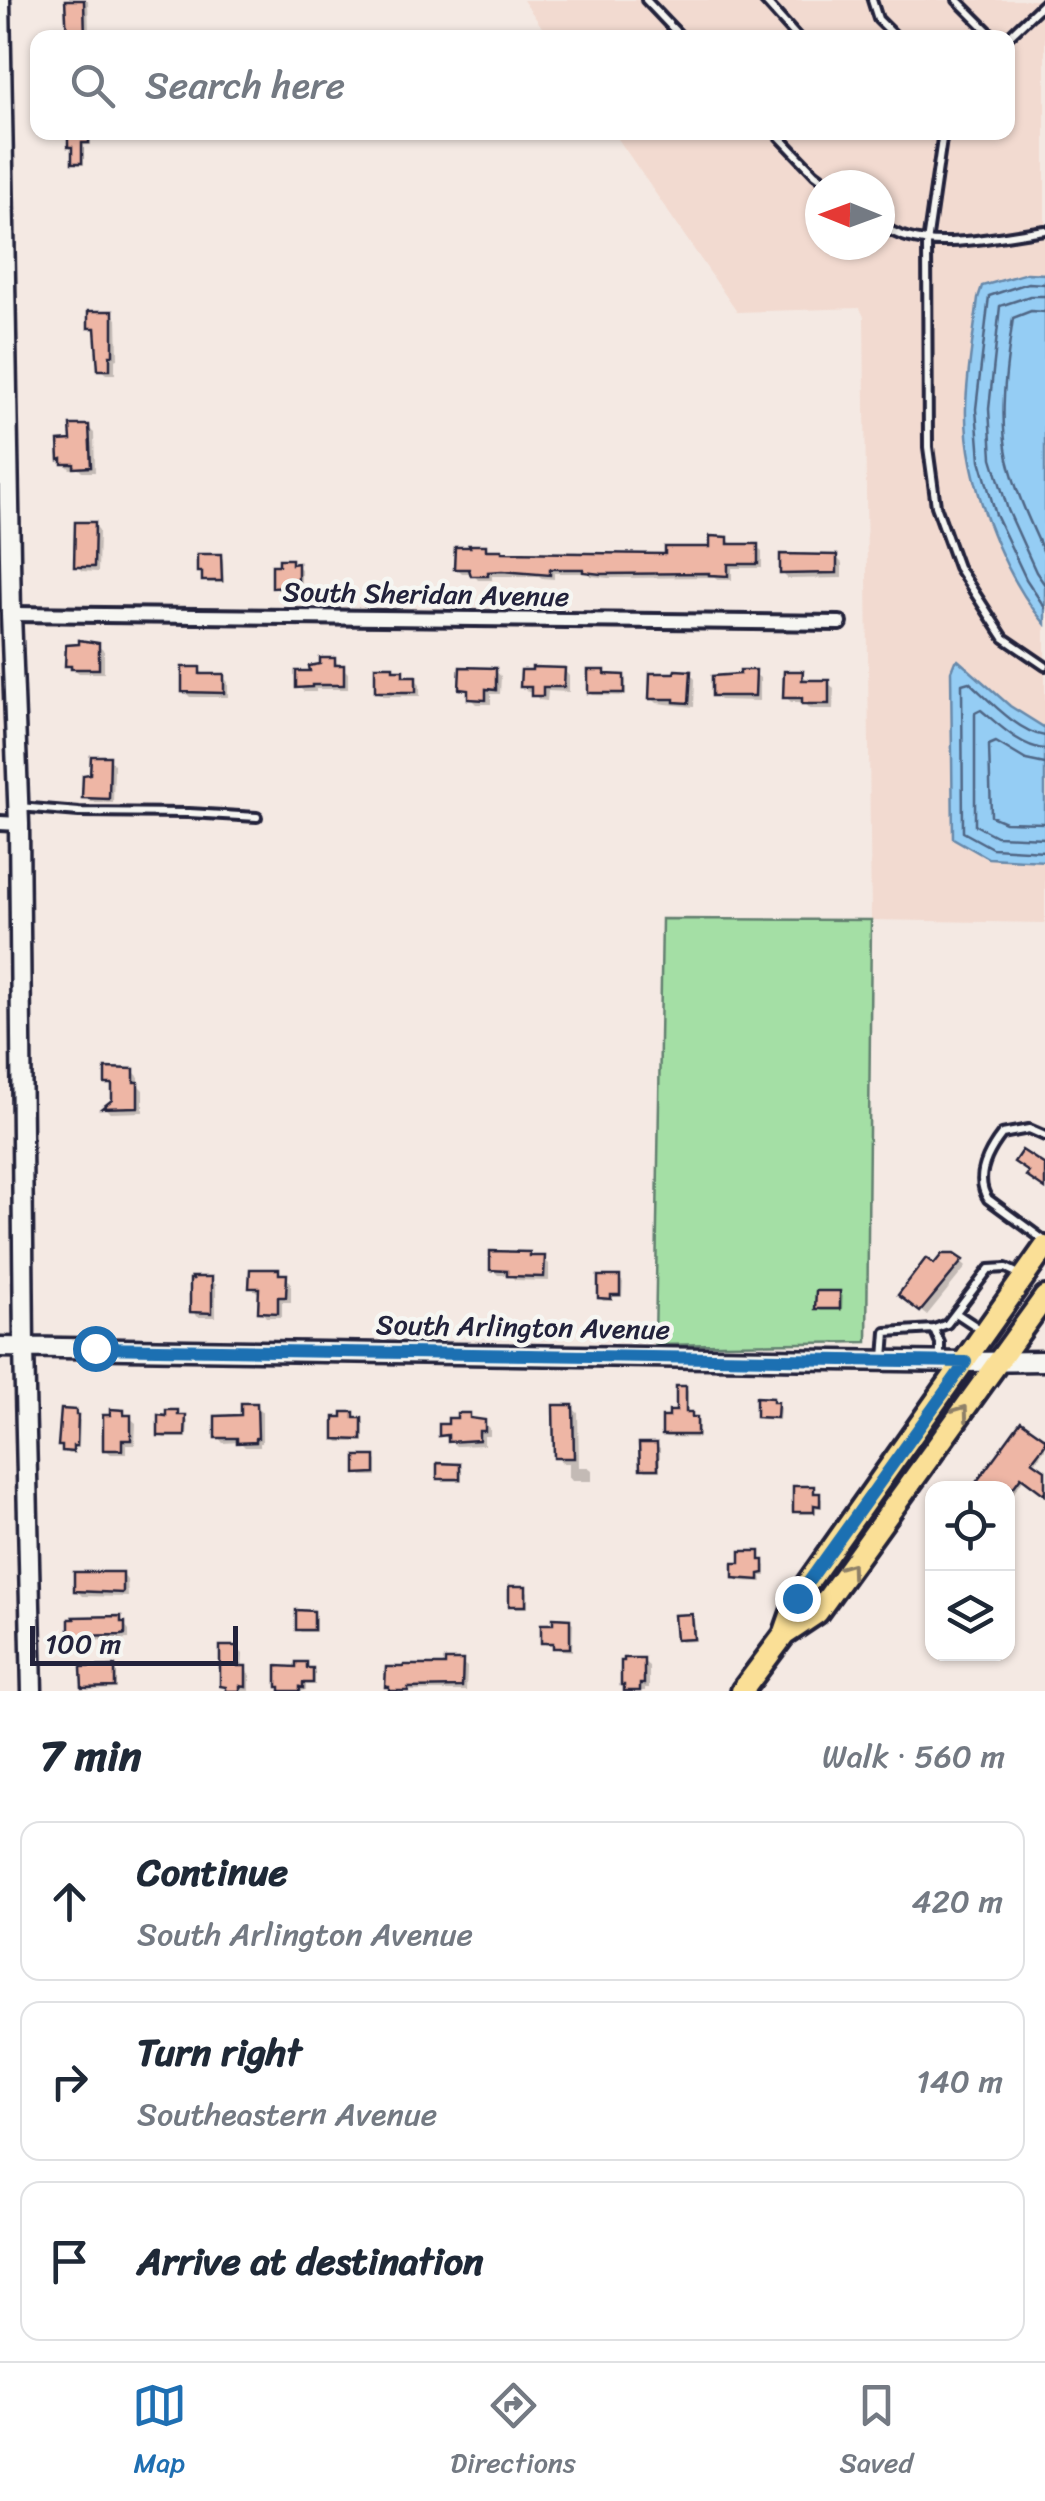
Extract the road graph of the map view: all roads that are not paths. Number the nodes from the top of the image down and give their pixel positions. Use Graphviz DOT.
graph roads {
  1 [pos="0,0"];
  2 [pos="646,0"];
  3 [pos="764,0"];
  4 [pos="872,0"];
  5 [pos="957,0"];
  6 [pos="1045,2"];
  7 [pos="674,30"];
  8 [pos="791,30"];
  9 [pos="889,30"];
  10 [pos="986,30"];
  11 [pos="1015,30"];
  12 [pos="783,140"];
  13 [pos="942,140"];
  14 [pos="811,170"];
  15 [pos="1045,230"];
  16 [pos="895,232"];
  17 [pos="927,243"];
  18 [pos="3,344"];
  19 [pos="4,429"];
  20 [pos="6,614"];
  21 [pos="840,623"];
  22 [pos="1045,666"];
  23 [pos="257,817"];
  24 [pos="12,818"];
  25 [pos="1045,1136"];
  26 [pos="1045,1244"];
  27 [pos="1024,1276"];
  28 [pos="1045,1297"];
  29 [pos="956,1313"];
  30 [pos="934,1329"];
  31 [pos="986,1332"];
  32 [pos="0,1347"];
  33 [pos="24,1347"];
  34 [pos="884,1361"];
  35 [pos="999,1361"];
  36 [pos="1045,1361"];
  37 [pos="940,1362"];
  38 [pos="966,1362"];
  39 [pos="784,1635"];
  40 [pos="32,1691"];
  41 [pos="742,1691"];
  1 -- 18 [label="main road"];
  2 -- 7 [label="lane"];
  3 -- 8 [label="lane"];
  4 -- 9 [label="lane"];
  5 -- 10 [label="lane"];
  6 -- 11 [label="lane"];
  12 -- 14 [label="lane"];
  13 -- 17 [label="lane"];
  15 -- 17 [label="lane"];
  16 -- 17 [label="lane"];
  17 -- 22 [label="lane"];
  18 -- 19 [label="main road"];
  19 -- 20 [label="main road"];
  20 -- 21 [label="street, South Sheridan Avenue"];
  20 -- 24 [label="main road"];
  23 -- 24 [label="lane"];
  24 -- 33 [label="main road"];
  25 -- 26 [label="lane"];
  26 -- 27 [label="main road"];
  27 -- 29 [label="lane"];
  27 -- 31 [label="main road"];
  28 -- 35 [label="main road"];
  29 -- 30 [label="lane"];
  29 -- 31 [label="lane"];
  30 -- 34 [label="lane"];
  30 -- 37 [label="lane"];
  31 -- 38 [label="main road"];
  32 -- 33 [label="main road, South Arlington Avenue"];
  33 -- 34 [label="main road, South Arlington Avenue"];
  33 -- 40 [label="main road"];
  34 -- 37 [label="main road, South Arlington Avenue"];
  35 -- 36 [label="main road, South Arlington Avenue"];
  35 -- 38 [label="main road, South Arlington Avenue"];
  39 -- 35 [label="main road, one-way"];
  37 -- 38 [label="main road, South Arlington Avenue"];
  38 -- 39 [label="main road"];
  39 -- 41 [label="main road"];
}
